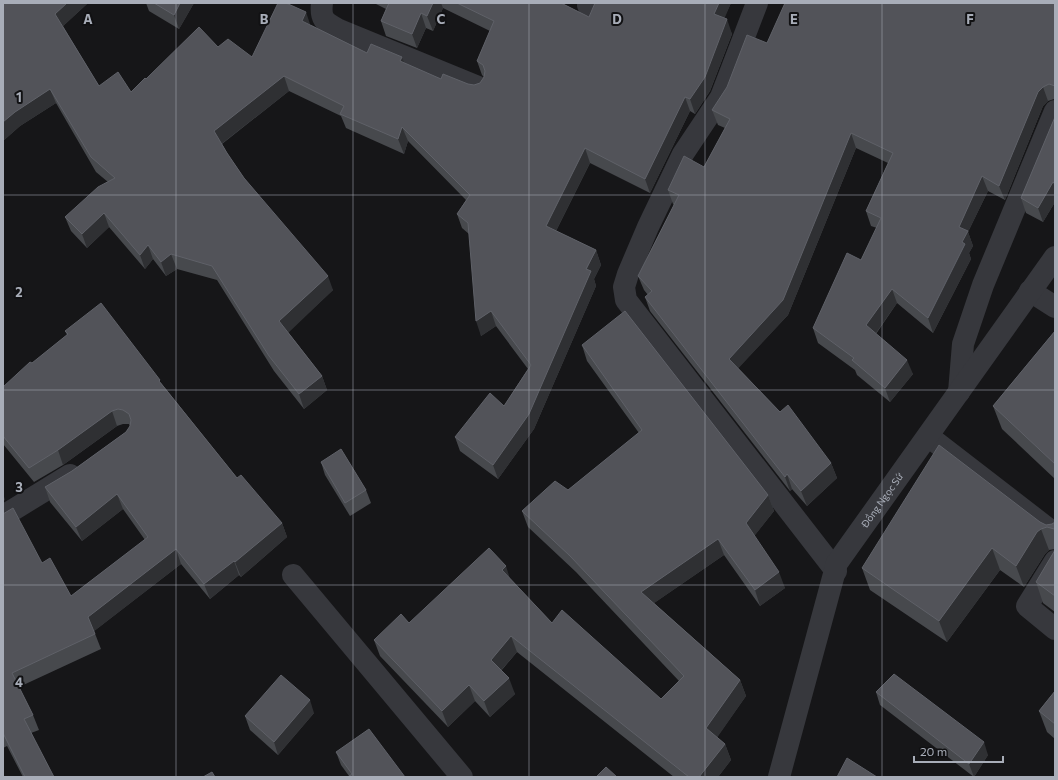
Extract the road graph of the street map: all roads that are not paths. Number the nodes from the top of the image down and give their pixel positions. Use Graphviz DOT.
graph roads {
  1 [pos="322,3"];
  2 [pos="757,3"];
  3 [pos="478,87"];
  4 [pos="1055,111"];
  5 [pos="1055,257"];
  6 [pos="1030,292"];
  7 [pos="1055,307"];
  8 [pos="958,393"];
  9 [pos="928,436"];
  10 [pos="88,462"];
  11 [pos="3,516"];
  12 [pos="1055,534"];
  13 [pos="1055,561"];
  14 [pos="836,571"];
  15 [pos="294,575"];
  16 [pos="1055,629"];
  17 [pos="462,777"];
  18 [pos="779,777"];
  1 -- 3 [label="street"];
  2 -- 14 [label="street"];
  4 -- 8 [label="street"];
  5 -- 6 [label="street, Đồng Ngọc Sứ"];
  6 -- 7 [label="street"];
  6 -- 8 [label="street, Đồng Ngọc Sứ"];
  8 -- 9 [label="street, Đồng Ngọc Sứ"];
  9 -- 12 [label="street"];
  9 -- 14 [label="street, Đồng Ngọc Sứ"];
  10 -- 11 [label="street"];
  13 -- 16 [label="street"];
  14 -- 18 [label="street, Đồng Ngọc Sứ"];
  15 -- 17 [label="street"];
}
